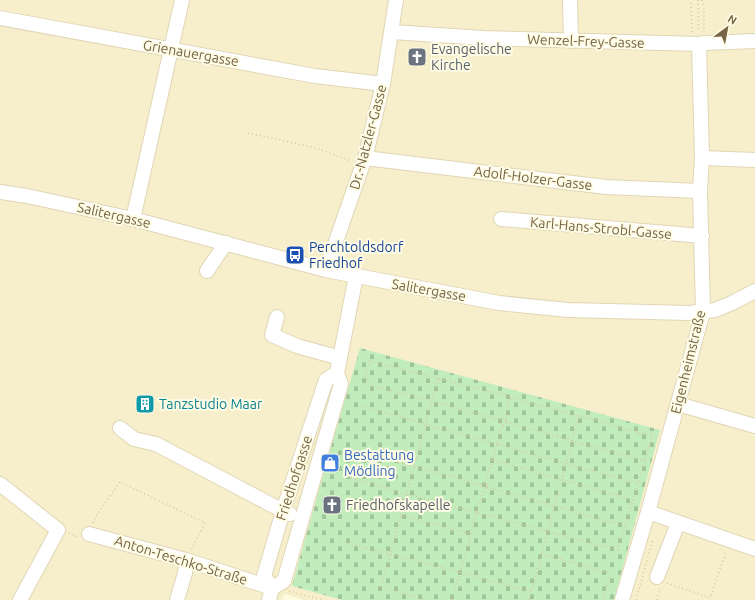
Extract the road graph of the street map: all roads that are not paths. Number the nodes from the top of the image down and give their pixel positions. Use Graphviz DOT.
graph roads {
  1 [pos="182,0"];
  2 [pos="396,0"];
  3 [pos="570,0"];
  4 [pos="0,18"];
  5 [pos="392,32"];
  6 [pos="571,41"];
  7 [pos="755,41"];
  8 [pos="698,44"];
  9 [pos="170,50"];
  10 [pos="382,84"];
  11 [pos="702,158"];
  12 [pos="755,160"];
  13 [pos="364,161"];
  14 [pos="700,191"];
  15 [pos="0,192"];
  16 [pos="133,219"];
  17 [pos="501,219"];
  18 [pos="702,236"];
  19 [pos="226,243"];
  20 [pos="326,270"];
  21 [pos="207,271"];
  22 [pos="356,276"];
  23 [pos="752,296"];
  24 [pos="702,312"];
  25 [pos="277,317"];
  26 [pos="340,358"];
  27 [pos="337,373"];
  28 [pos="678,404"];
  29 [pos="755,426"];
  30 [pos="120,428"];
  31 [pos="0,484"];
  32 [pos="283,511"];
  33 [pos="648,512"];
  34 [pos="302,518"];
  35 [pos="678,523"];
  36 [pos="89,534"];
  37 [pos="755,549"];
  38 [pos="186,560"];
  39 [pos="660,582"];
  40 [pos="270,594"];
  41 [pos="20,600"];
  42 [pos="177,600"];
  43 [pos="622,600"];
  1 -- 9 [label="street"];
  2 -- 5 [label="street, Dr.-Natzler-Gasse"];
  3 -- 6 [label="street"];
  4 -- 9 [label="street, Grienauergasse"];
  5 -- 6 [label="street, Wenzel-Frey-Gasse"];
  5 -- 10 [label="street, Dr.-Natzler-Gasse"];
  6 -- 8 [label="street, Wenzel-Frey-Gasse"];
  7 -- 8 [label="street, Wenzel-Frey-Gasse"];
  8 -- 11 [label="street, Eigenheimstraße"];
  9 -- 10 [label="street, Grienauergasse"];
  9 -- 16 [label="street"];
  10 -- 13 [label="street, Dr.-Natzler-Gasse"];
  11 -- 12 [label="street"];
  11 -- 14 [label="street, Eigenheimstraße"];
  13 -- 14 [label="street, Adolf-Holzer-Gasse"];
  13 -- 20 [label="street, Dr.-Natzler-Gasse"];
  14 -- 18 [label="street, Eigenheimstraße"];
  15 -- 16 [label="street, Salitergasse"];
  16 -- 19 [label="street, Salitergasse"];
  17 -- 18 [label="street, Karl-Hans-Strobl-Gasse"];
  18 -- 24 [label="street, Eigenheimstraße"];
  19 -- 20 [label="street, Salitergasse"];
  19 -- 21 [label="street"];
  20 -- 22 [label="street, Salitergasse"];
  22 -- 24 [label="street, Salitergasse"];
  22 -- 26 [label="street, Friedhofgasse"];
  23 -- 24 [label="street, Salitergasse"];
  24 -- 28 [label="street, Eigenheimstraße"];
  25 -- 26 [label="street"];
  26 -- 27 [label="street, Friedhofgasse"];
  27 -- 32 [label="street, Friedhofgasse"];
  27 -- 34 [label="street, Friedhofgasse"];
  28 -- 29 [label="street"];
  28 -- 33 [label="street, Eigenheimstraße"];
  30 -- 32 [label="street"];
  31 -- 41 [label="street"];
  32 -- 34 [label="street"];
  32 -- 40 [label="street, Friedhofgasse"];
  33 -- 35 [label="street"];
  33 -- 43 [label="street, Eigenheimstraße"];
  34 -- 40 [label="street, Friedhofgasse"];
  35 -- 37 [label="street"];
  35 -- 39 [label="street"];
  36 -- 38 [label="street, Anton-Teschko-Straße"];
  38 -- 40 [label="street, Anton-Teschko-Straße"];
  38 -- 42 [label="street"];
}
